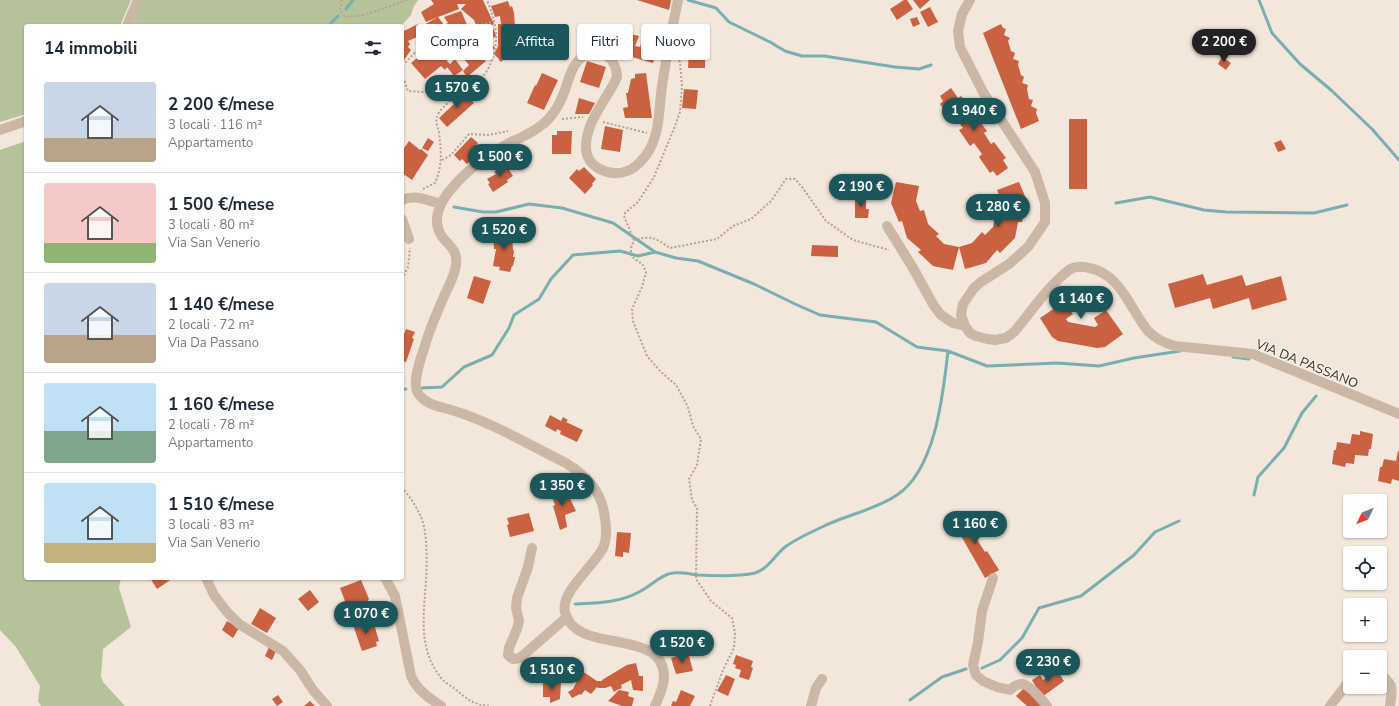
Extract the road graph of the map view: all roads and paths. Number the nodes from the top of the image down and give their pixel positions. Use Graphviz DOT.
graph roads {
  1 [pos="138,0"];
  2 [pos="342,0"];
  3 [pos="407,0"];
  4 [pos="487,0"];
  5 [pos="678,0"];
  6 [pos="970,0"];
  7 [pos="495,21"];
  8 [pos="128,24"];
  9 [pos="404,63"];
  10 [pos="404,79"];
  11 [pos="449,101"];
  12 [pos="584,117"];
  13 [pos="561,119"];
  14 [pos="24,122"];
  15 [pos="603,122"];
  16 [pos="0,130"];
  17 [pos="509,131"];
  18 [pos="656,136"];
  19 [pos="441,161"];
  20 [pos="416,197"];
  21 [pos="404,199"];
  22 [pos="441,204"];
  23 [pos="404,224"];
  24 [pos="887,226"];
  25 [pos="410,239"];
  26 [pos="894,254"];
  27 [pos="404,275"];
  28 [pos="965,326"];
  29 [pos="1399,414"];
  30 [pos="404,489"];
  31 [pos="532,548"];
  32 [pos="993,578"];
  33 [pos="207,580"];
  34 [pos="386,580"];
  35 [pos="566,617"];
  36 [pos="822,679"];
  37 [pos="1387,679"];
  38 [pos="1343,689"];
  39 [pos="327,706"];
  40 [pos="441,706"];
  41 [pos="489,706"];
  42 [pos="656,706"];
  43 [pos="710,706"];
  44 [pos="811,706"];
  45 [pos="1047,706"];
  46 [pos="1330,706"];
  47 [pos="1390,706"];
  1 -- 8 [label="street"];
  2 -- 3 [label="path"];
  4 -- 7 [label="path"];
  5 -- 18 [label="street"];
  6 -- 28 [label="street"];
  7 -- 9 [label="path"];
  7 -- 11 [label="path"];
  10 -- 11 [label="path"];
  11 -- 19 [label="path"];
  12 -- 13 [label="path"];
  14 -- 16 [label="street"];
  15 -- 18 [label="path"];
  17 -- 19 [label="path"];
  18 -- 22 [label="street"];
  19 -- 20 [label="path"];
  20 -- 21 [label="street"];
  20 -- 22 [label="street"];
  22 -- 35 [label="street"];
  23 -- 25 [label="street"];
  24 -- 28 [label="street"];
  25 -- 27 [label="path"];
  26 -- 43 [label="path"];
  28 -- 29 [label="street, VIA DA PASSANO"];
  30 -- 41 [label="path"];
  31 -- 35 [label="street"];
  32 -- 45 [label="street"];
  33 -- 39 [label="street"];
  34 -- 40 [label="street"];
  35 -- 42 [label="street"];
  36 -- 44 [label="street"];
  37 -- 47 [label="street"];
  38 -- 46 [label="street"];
}
